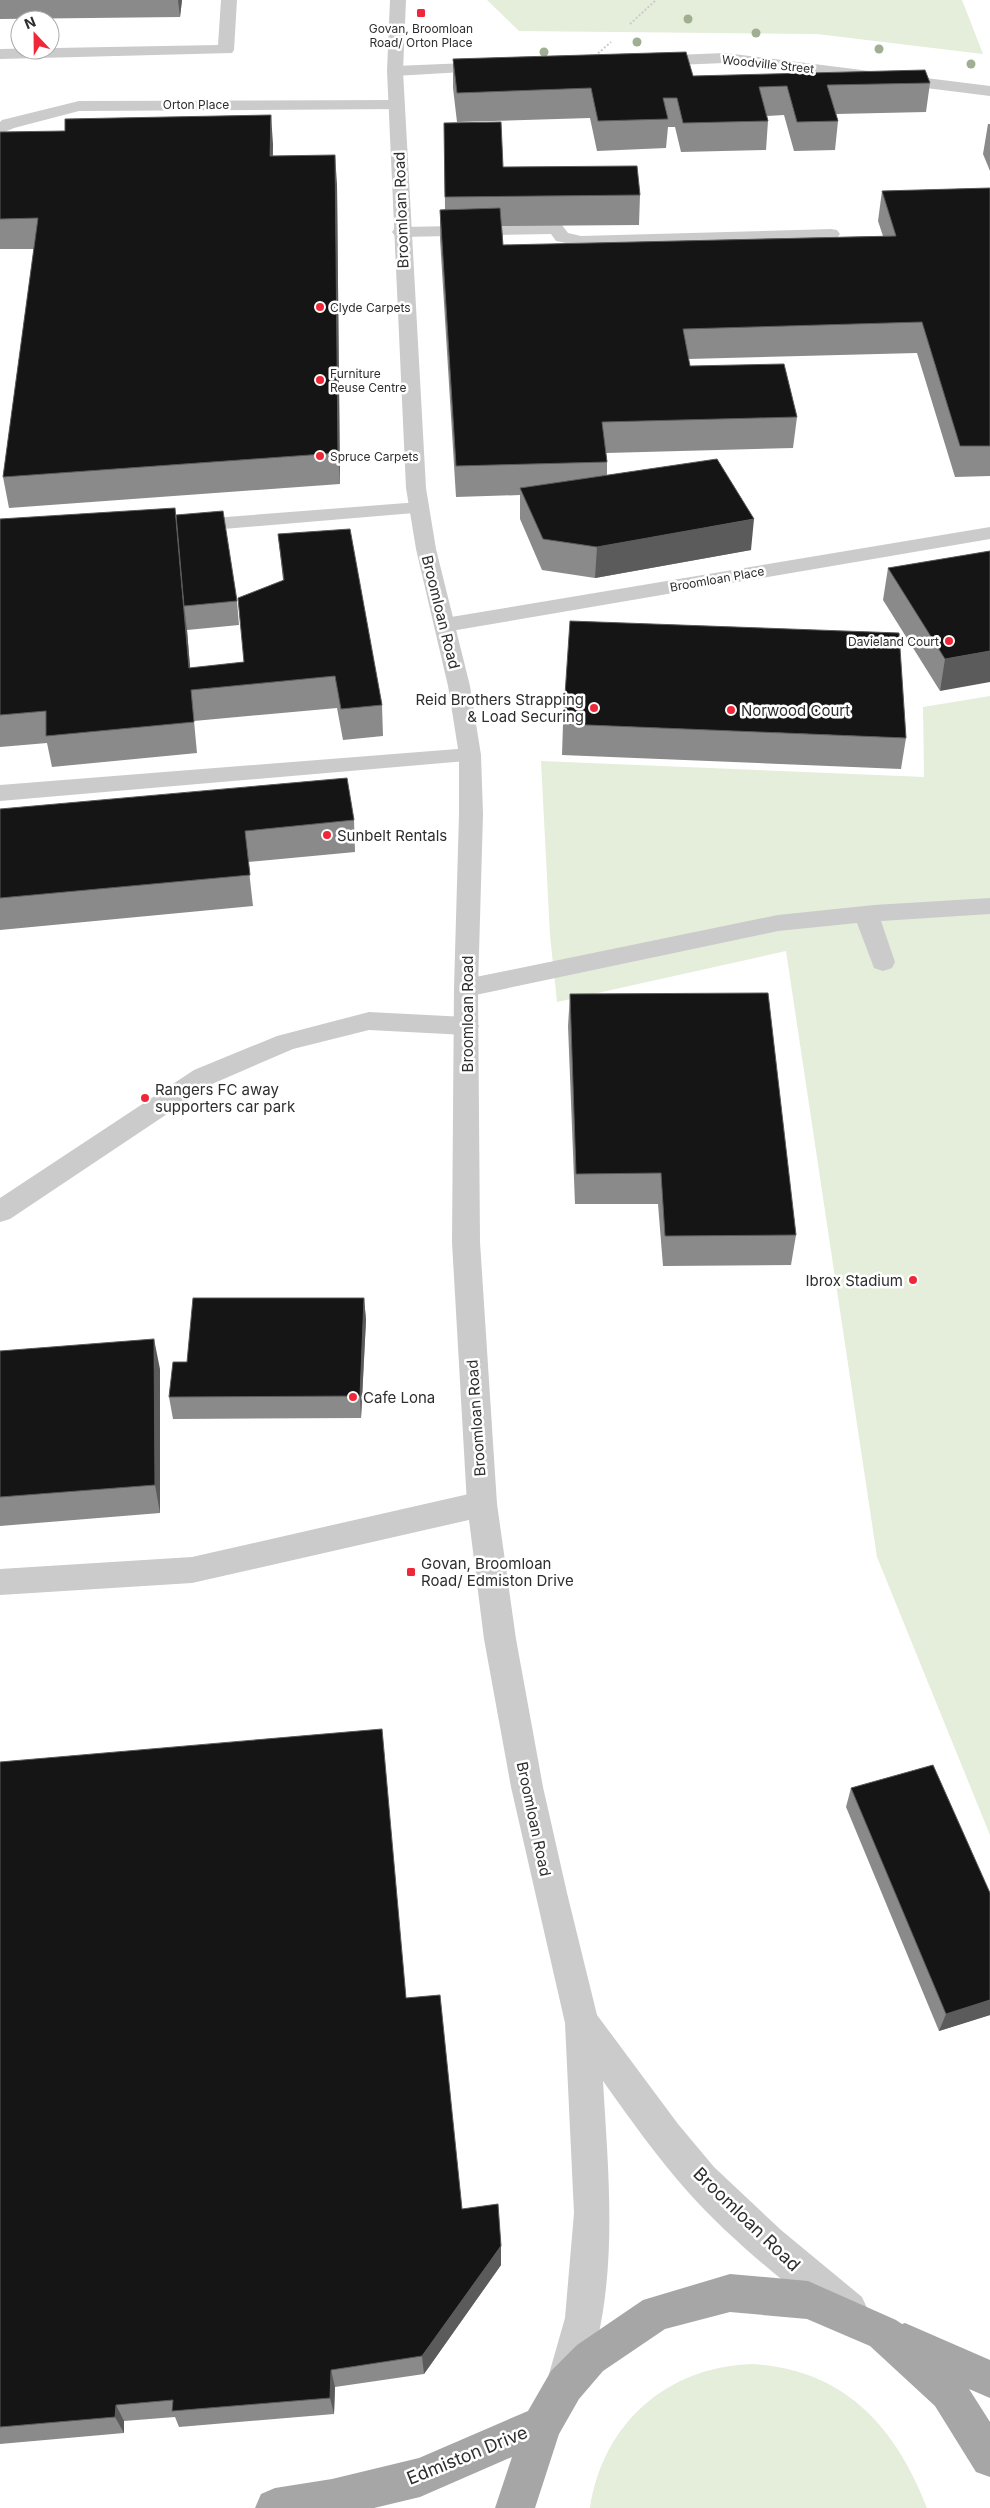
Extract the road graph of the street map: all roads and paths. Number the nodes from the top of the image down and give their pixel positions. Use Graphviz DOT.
graph roads {
  1 [pos="229,0"];
  2 [pos="398,0"];
  3 [pos="0,54"];
  4 [pos="636,62"];
  5 [pos="510,66"];
  6 [pos="395,71"];
  7 [pos="990,91"];
  8 [pos="397,105"];
  9 [pos="0,129"];
  10 [pos="402,232"];
  11 [pos="831,234"];
  12 [pos="419,508"];
  13 [pos="165,528"];
  14 [pos="990,533"];
  15 [pos="444,624"];
  16 [pos="470,755"];
  17 [pos="0,793"];
  18 [pos="990,906"];
  19 [pos="866,914"];
  20 [pos="883,962"];
  21 [pos="466,988"];
  22 [pos="466,1026"];
  23 [pos="0,1212"];
  24 [pos="482,1504"];
  25 [pos="0,1582"];
  26 [pos="582,2023"];
  27 [pos="877,2330"];
  28 [pos="990,2379"];
  29 [pos="565,2385"];
  30 [pos="542,2425"];
  31 [pos="990,2458"];
  32 [pos="275,2508"];
  33 [pos="515,2508"];
  1 -- 3 [label="street"];
  2 -- 6 [label="street, Broomloan Road"];
  4 -- 7 [label="street, Woodville Street"];
  5 -- 6 [label="street"];
  6 -- 8 [label="street, Broomloan Road"];
  8 -- 9 [label="street, Orton Place"];
  8 -- 10 [label="street, Broomloan Road"];
  10 -- 11 [label="street"];
  10 -- 12 [label="street, Broomloan Road"];
  12 -- 13 [label="street"];
  12 -- 15 [label="street, Broomloan Road"];
  14 -- 15 [label="street, Broomloan Place"];
  15 -- 16 [label="street, Broomloan Road"];
  16 -- 17 [label="street"];
  16 -- 21 [label="street, Broomloan Road"];
  18 -- 19 [label="street"];
  19 -- 20 [label="street"];
  19 -- 21 [label="street"];
  21 -- 22 [label="street, Broomloan Road"];
  22 -- 23 [label="street"];
  22 -- 24 [label="street, Broomloan Road"];
  24 -- 25 [label="street"];
  24 -- 26 [label="street, Broomloan Road"];
  26 -- 27 [label="street, Broomloan Road"];
  26 -- 29 [label="street, Broomloan Road"];
  27 -- 28 [label="main road"];
  27 -- 29 [label="main road"];
  27 -- 31 [label="main road"];
  29 -- 30 [label="main road"];
  30 -- 32 [label="main road, Edmiston Drive"];
  30 -- 33 [label="main road"];
}
